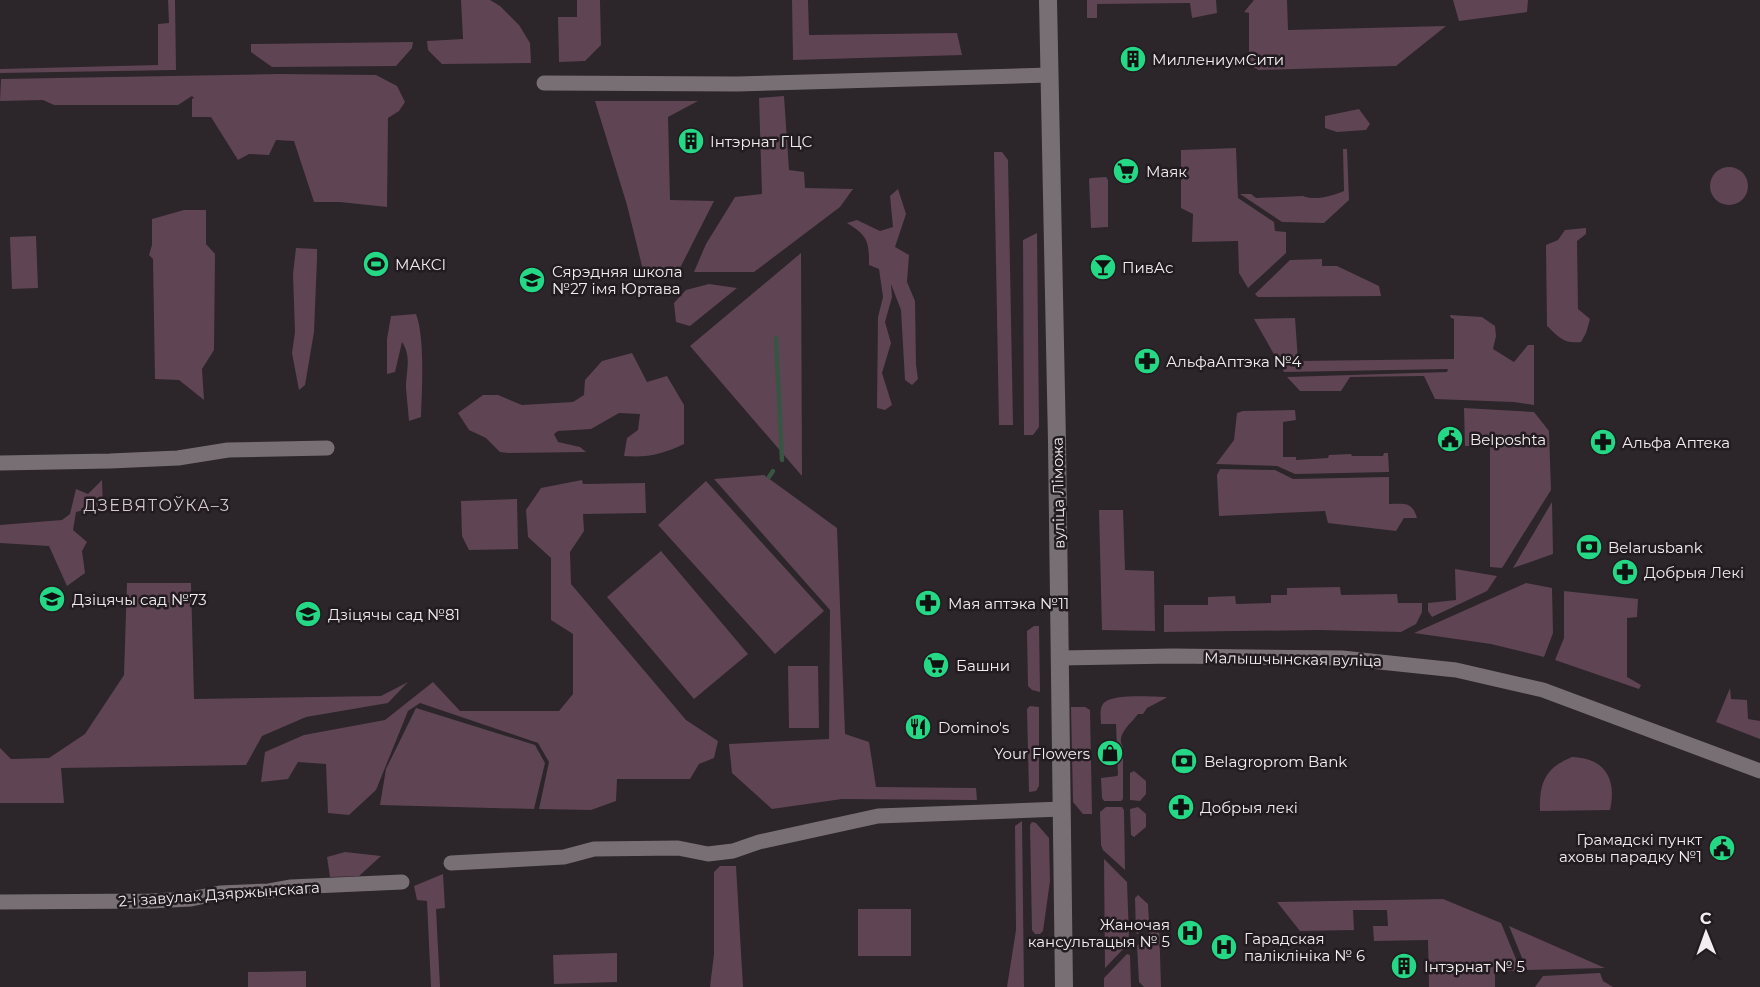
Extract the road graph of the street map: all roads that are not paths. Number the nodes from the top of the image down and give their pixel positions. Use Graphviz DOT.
graph roads {
  1 [pos="1048,0"];
  2 [pos="1050,75"];
  3 [pos="544,83"];
  4 [pos="327,448"];
  5 [pos="0,463"];
  6 [pos="1060,658"];
  7 [pos="1760,771"];
  8 [pos="1062,809"];
  9 [pos="451,863"];
  10 [pos="402,882"];
  11 [pos="0,902"];
  12 [pos="1064,987"];
  1 -- 2 [label="street, вуліца Ліможа"];
  2 -- 3 [label="street"];
  2 -- 6 [label="street, вуліца Ліможа"];
  4 -- 5 [label="street"];
  6 -- 7 [label="street, Малышчынская вуліца"];
  6 -- 8 [label="street, вуліца Ліможа"];
  8 -- 9 [label="street"];
  8 -- 12 [label="street, вуліца Ліможа"];
  10 -- 11 [label="street, 2-і завулак Дзяржынскага"];
}
